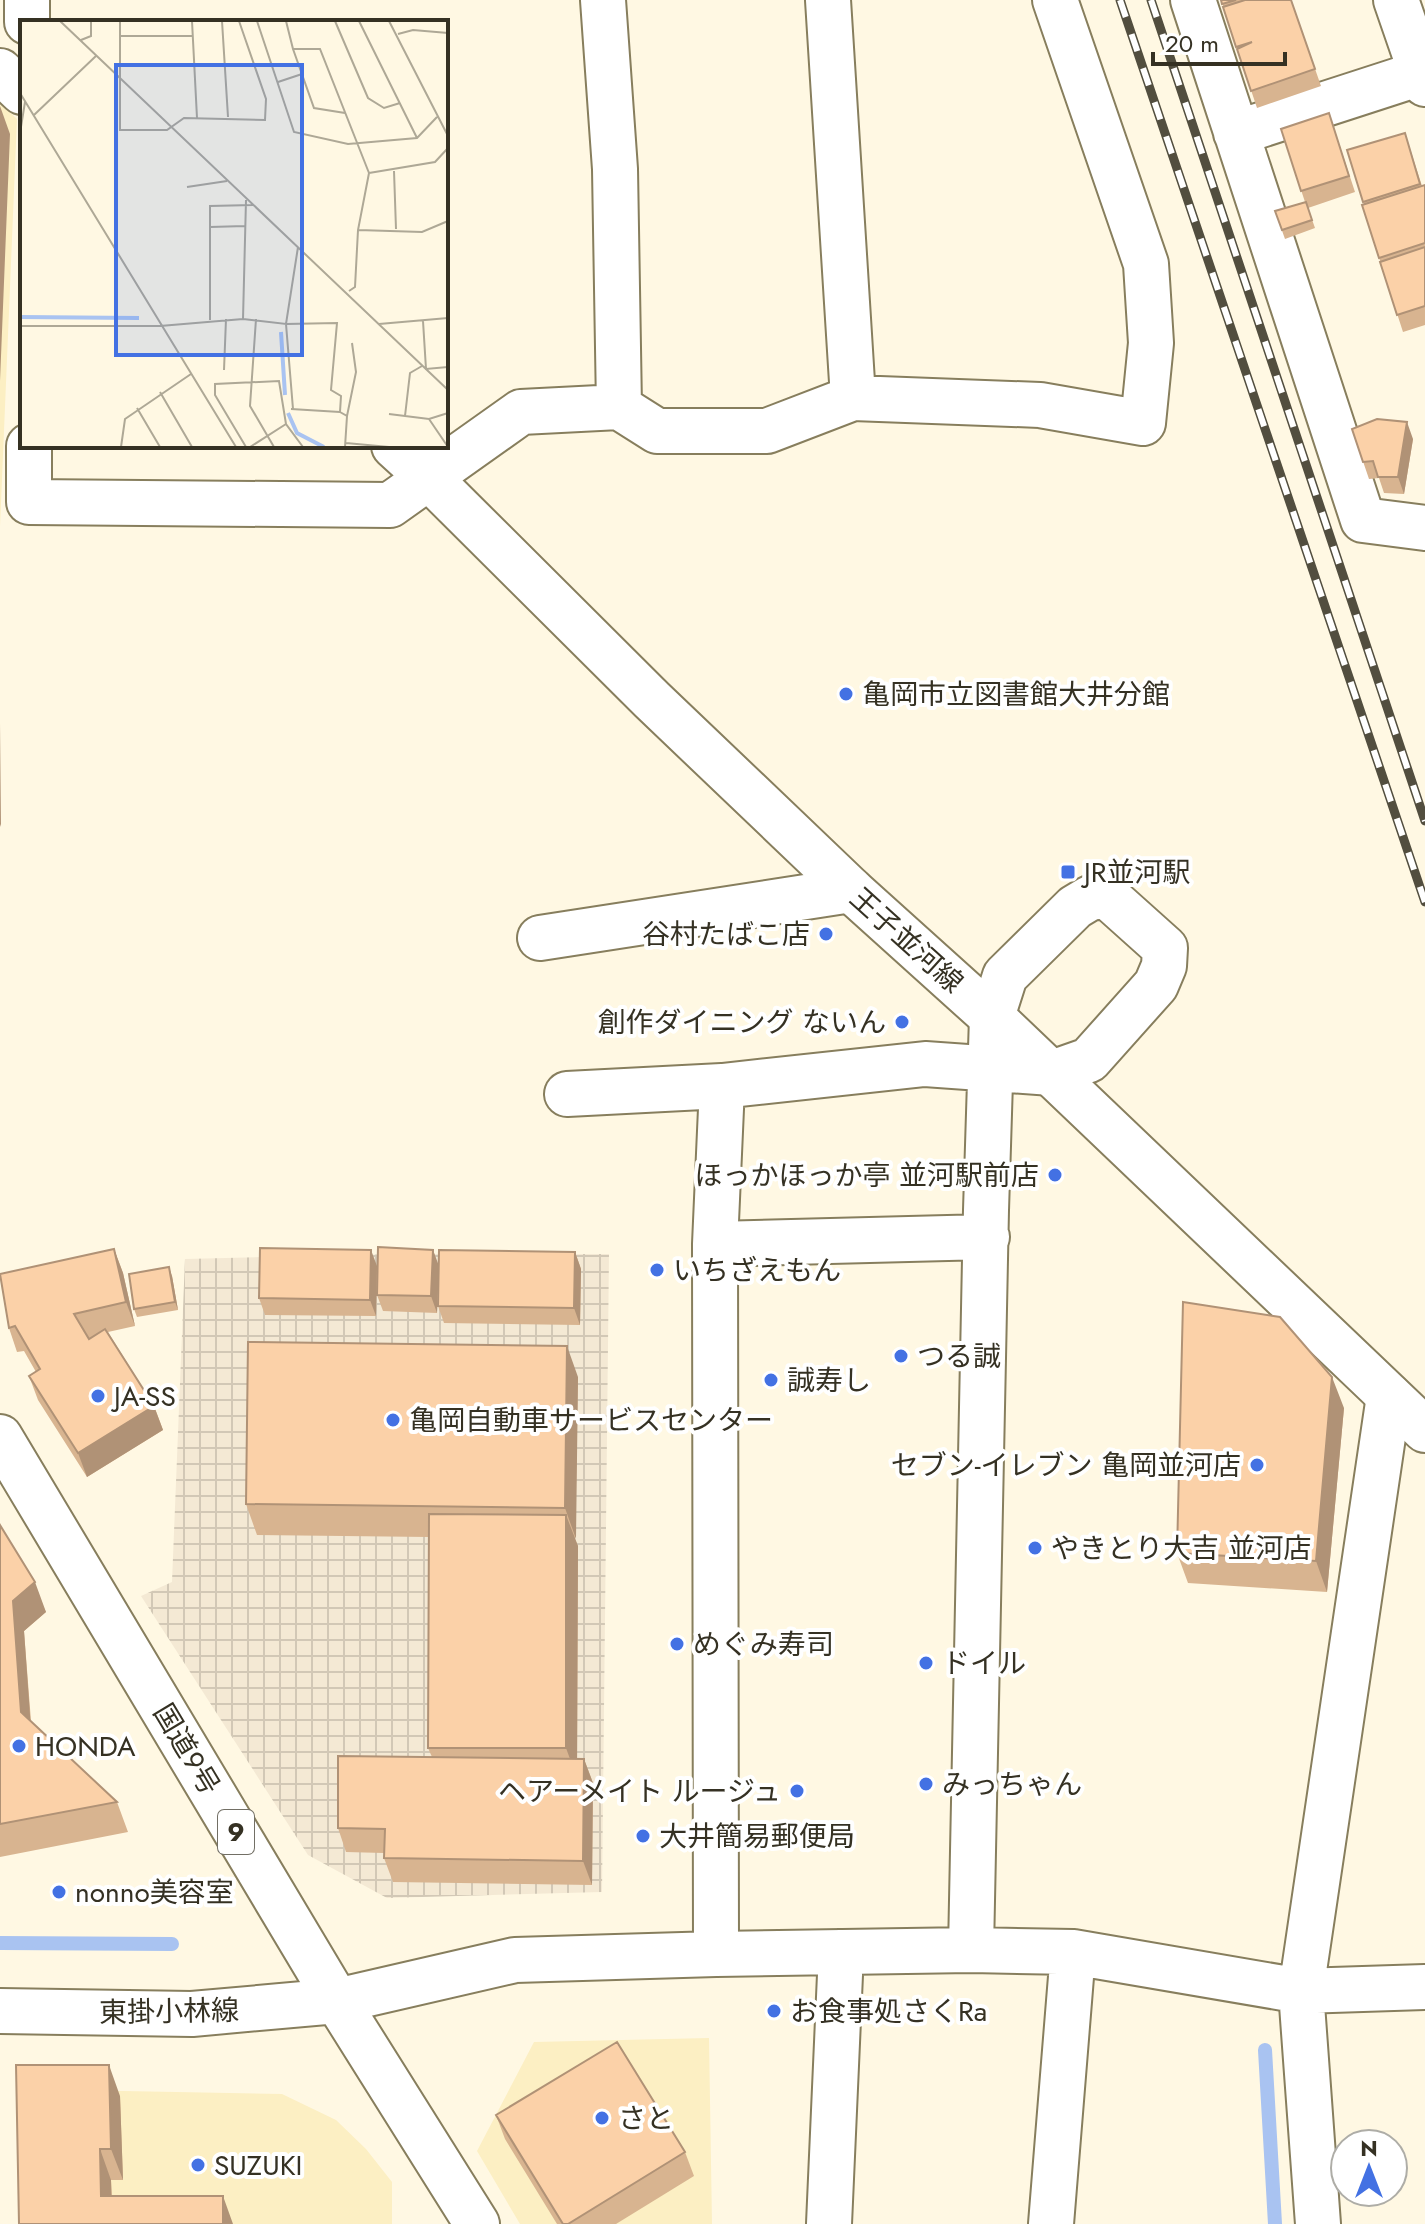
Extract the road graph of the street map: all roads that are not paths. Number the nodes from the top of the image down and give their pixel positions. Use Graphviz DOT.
graph roads {
  1 [pos="603,0"];
  2 [pos="828,0"];
  3 [pos="1055,0"];
  4 [pos="1193,0"];
  5 [pos="1396,0"];
  6 [pos="0,71"];
  7 [pos="1423,79"];
  8 [pos="20,90"];
  9 [pos="1236,133"];
  10 [pos="853,398"];
  11 [pos="619,407"];
  12 [pos="29,448"];
  13 [pos="396,448"];
  14 [pos="428,477"];
  15 [pos="1425,528"];
  16 [pos="851,890"];
  17 [pos="540,938"];
  18 [pos="992,1017"];
  19 [pos="989,1070"];
  20 [pos="1052,1073"];
  21 [pos="722,1086"];
  22 [pos="567,1094"];
  23 [pos="987,1237"];
  24 [pos="715,1244"];
  25 [pos="1389,1396"];
  26 [pos="1425,1430"];
  27 [pos="0,1437"];
  28 [pos="971,1950"];
  29 [pos="841,1952"];
  30 [pos="1073,1952"];
  31 [pos="716,1954"];
  32 [pos="1425,1987"];
  33 [pos="1301,1991"];
  34 [pos="337,2001"];
  35 [pos="0,2011"];
  36 [pos="477,2224"];
  37 [pos="829,2224"];
  38 [pos="1051,2224"];
  39 [pos="1318,2224"];
  1 -- 11 [label="main road"];
  2 -- 10 [label="main road"];
  3 -- 10 [label="main road"];
  4 -- 9 [label="main road"];
  5 -- 7 [label="main road"];
  6 -- 8 [label="main road"];
  7 -- 9 [label="main road"];
  9 -- 15 [label="main road"];
  10 -- 11 [label="main road"];
  11 -- 14 [label="main road"];
  12 -- 14 [label="main road"];
  13 -- 14 [label="main road, 王子並河線"];
  14 -- 16 [label="main road, 王子並河線"];
  16 -- 17 [label="main road"];
  16 -- 18 [label="main road, 王子並河線"];
  18 -- 19 [label="main road"];
  18 -- 20 [label="main road, 王子並河線"];
  18 -- 20 [label="main road"];
  19 -- 20 [label="main road"];
  19 -- 21 [label="main road"];
  19 -- 23 [label="main road"];
  20 -- 25 [label="main road, 王子並河線"];
  21 -- 22 [label="main road"];
  21 -- 24 [label="main road"];
  23 -- 24 [label="main road"];
  23 -- 28 [label="main road"];
  24 -- 31 [label="main road"];
  25 -- 26 [label="main road, 王子並河線"];
  25 -- 33 [label="main road"];
  27 -- 34 [label="main road, 国道9号 / 9"];
  28 -- 29 [label="main road, 東掛小林線"];
  28 -- 30 [label="main road, 東掛小林線"];
  29 -- 31 [label="main road, 東掛小林線"];
  29 -- 37 [label="main road"];
  30 -- 33 [label="main road, 東掛小林線"];
  30 -- 38 [label="main road"];
  31 -- 34 [label="main road, 東掛小林線"];
  32 -- 33 [label="main road, 東掛小林線"];
  33 -- 39 [label="main road"];
  34 -- 35 [label="main road, 東掛小林線"];
  34 -- 36 [label="main road, 国道9号 / 9"];
}
